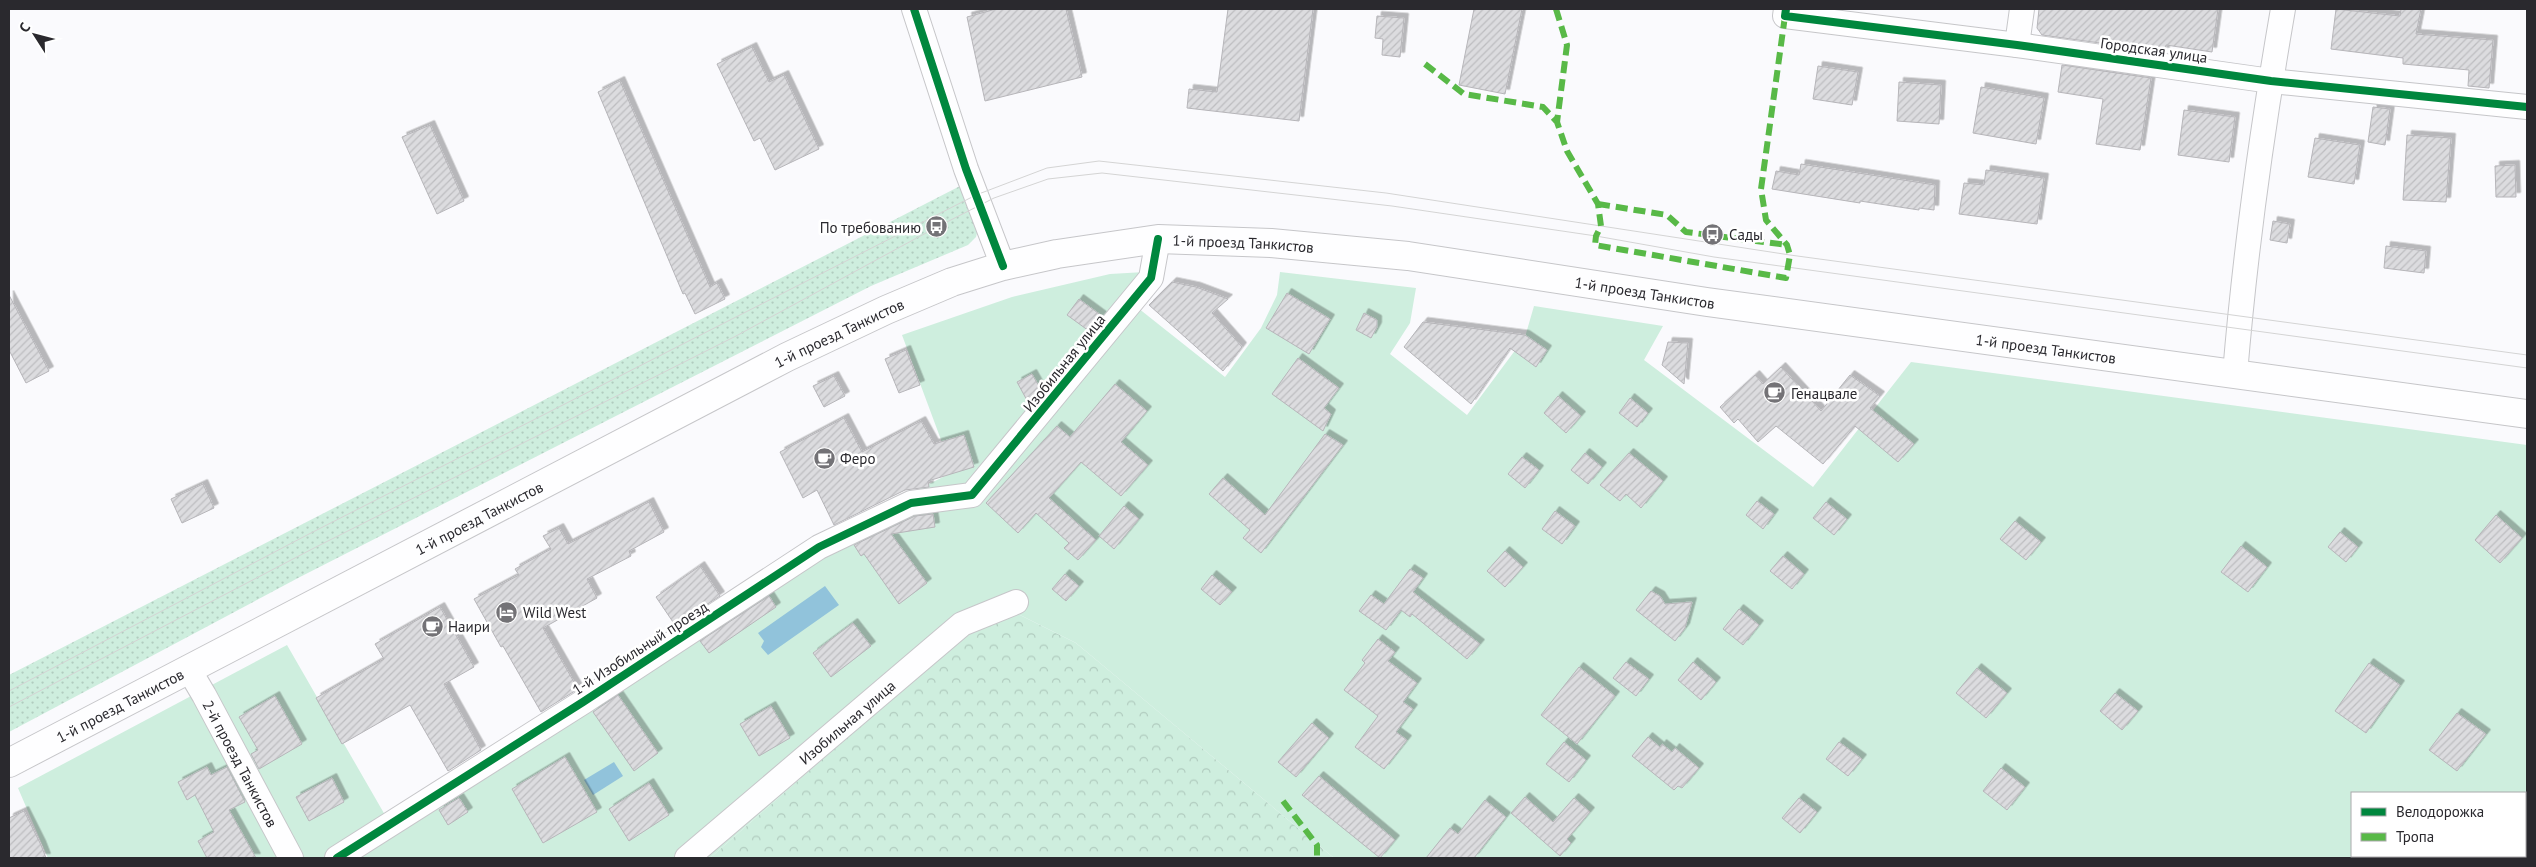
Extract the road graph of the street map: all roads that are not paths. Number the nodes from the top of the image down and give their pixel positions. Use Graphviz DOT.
graph roads {
  1 [pos="914,9"];
  2 [pos="1786,9"];
  3 [pos="2022,9"];
  4 [pos="2283,9"];
  5 [pos="2017,45"];
  6 [pos="2271,81"];
  7 [pos="2527,106"];
  8 [pos="1158,239"];
  9 [pos="1003,266"];
  10 [pos="2235,374"];
  11 [pos="2527,414"];
  12 [pos="972,495"];
  13 [pos="1016,602"];
  14 [pos="188,668"];
  15 [pos="9,763"];
  16 [pos="292,858"];
  17 [pos="337,858"];
  18 [pos="687,858"];
  1 -- 9 [label="street"];
  2 -- 5 [label="street, Городская улица"];
  3 -- 5 [label="street"];
  4 -- 6 [label="street"];
  5 -- 6 [label="street, Городская улица"];
  6 -- 7 [label="street, Городская улица"];
  6 -- 10 [label="street"];
  8 -- 9 [label="main road, 1-й проезд Танкистов"];
  8 -- 10 [label="main road, 1-й проезд Танкистов"];
  8 -- 12 [label="street, Изобильная улица"];
  9 -- 14 [label="main road, 1-й проезд Танкистов"];
  10 -- 11 [label="main road, 1-й проезд Танкистов"];
  12 -- 17 [label="street, 1-й Изобильный проезд"];
  13 -- 18 [label="street, Изобильная улица"];
  14 -- 15 [label="main road, 1-й проезд Танкистов"];
  14 -- 16 [label="street, 2-й проезд Танкистов"];
}
